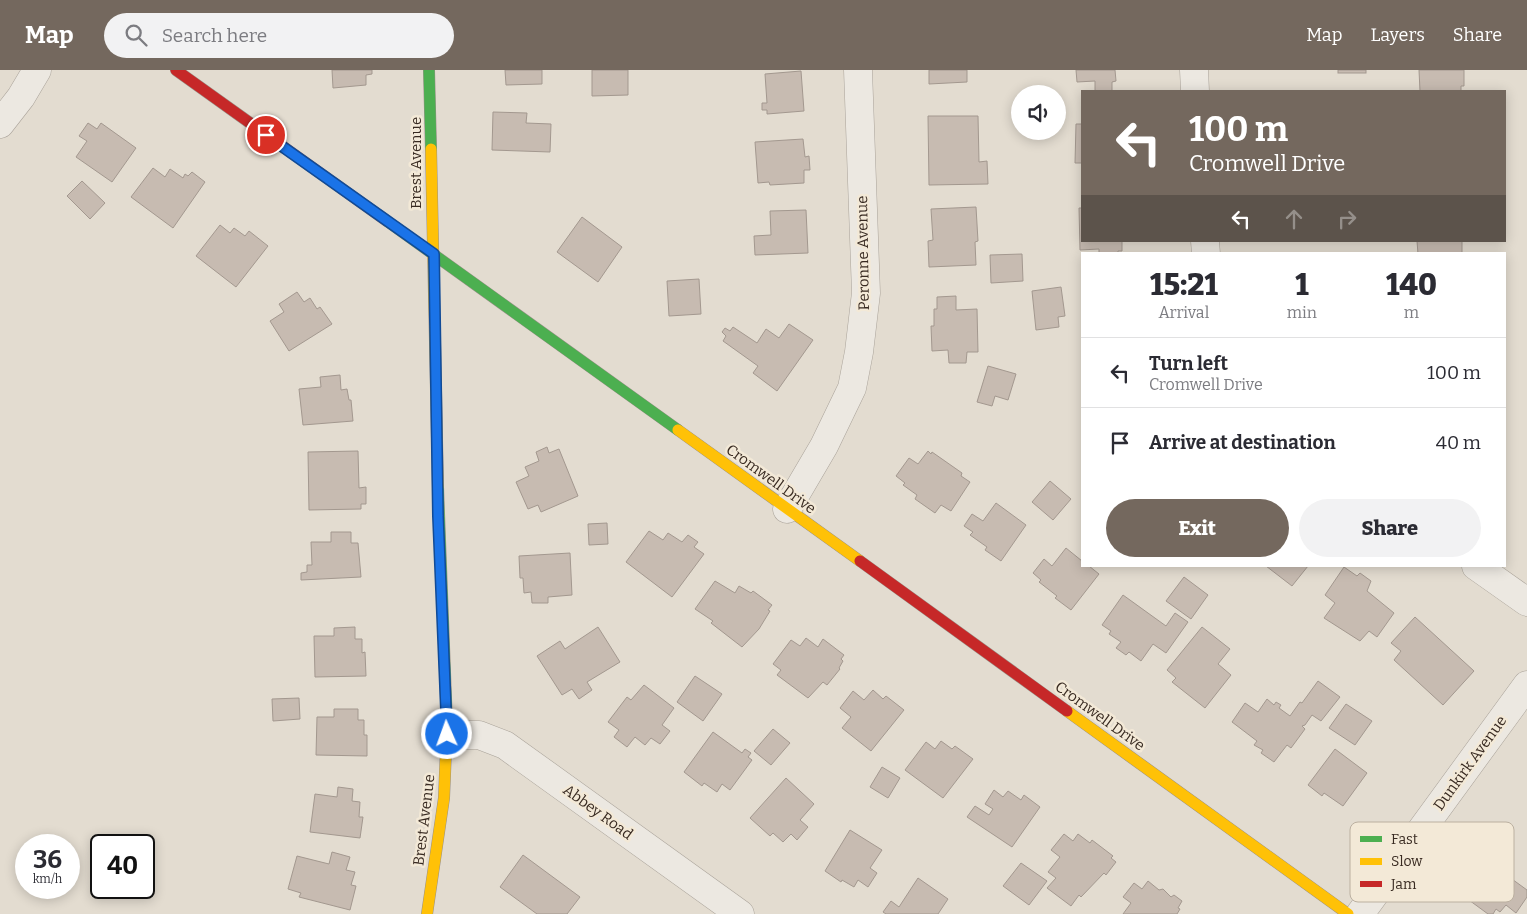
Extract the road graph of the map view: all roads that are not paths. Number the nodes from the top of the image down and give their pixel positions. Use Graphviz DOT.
graph roads {
  1 [pos="37,70"];
  2 [pos="176,70"];
  3 [pos="429,70"];
  4 [pos="858,70"];
  5 [pos="1194,70"];
  6 [pos="1195,90"];
  7 [pos="0,124"];
  8 [pos="434,254"];
  9 [pos="787,509"];
  10 [pos="1477,567"];
  11 [pos="1527,602"];
  12 [pos="1527,685"];
  13 [pos="447,734"];
  14 [pos="1427,822"];
  15 [pos="1369,902"];
  16 [pos="427,914"];
  17 [pos="740,914"];
  18 [pos="1348,914"];
  19 [pos="1360,914"];
  1 -- 7 [label="street"];
  2 -- 8 [label="street, Cromwell Drive"];
  3 -- 8 [label="street, Brest Avenue"];
  4 -- 9 [label="street, Peronne Avenue"];
  5 -- 6 [label="street"];
  8 -- 9 [label="street, Cromwell Drive"];
  8 -- 13 [label="street, Brest Avenue"];
  9 -- 18 [label="street, Cromwell Drive"];
  10 -- 11 [label="street"];
  12 -- 14 [label="street, Dunkirk Avenue"];
  13 -- 16 [label="street, Brest Avenue"];
  13 -- 17 [label="street, Abbey Road"];
  15 -- 19 [label="street, Dunkirk Avenue"];
}
